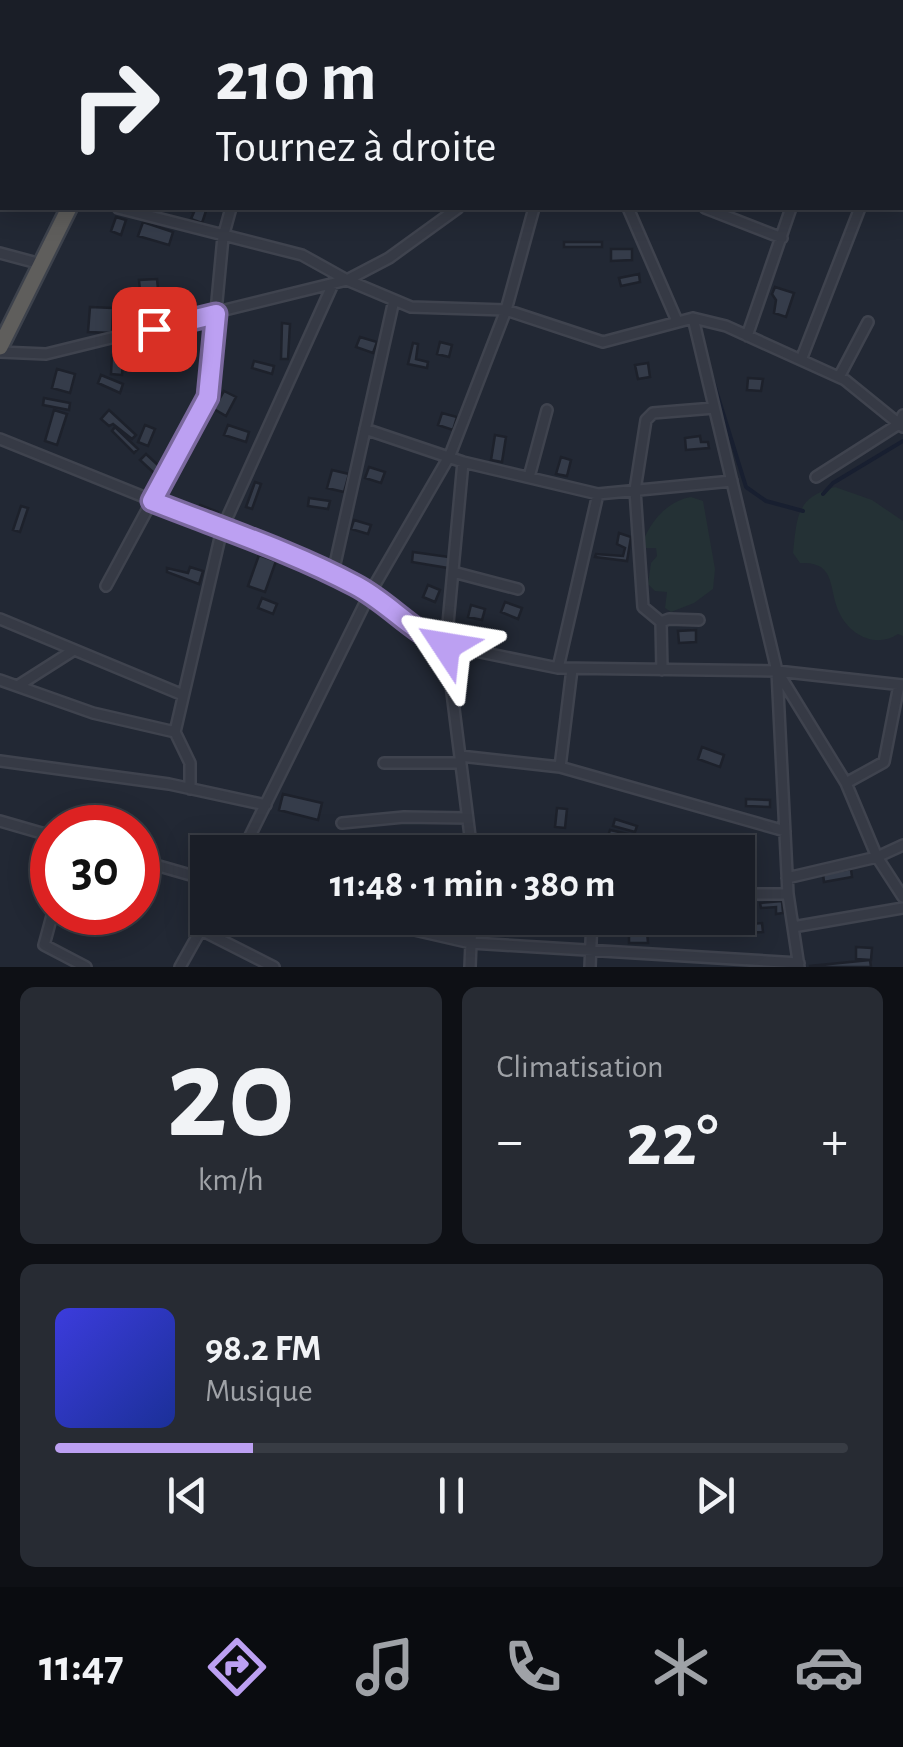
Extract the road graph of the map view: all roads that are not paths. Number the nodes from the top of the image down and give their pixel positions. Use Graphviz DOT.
graph roads {
  1 [pos="68,210"];
  2 [pos="125,210"];
  3 [pos="231,210"];
  4 [pos="455,210"];
  5 [pos="533,210"];
  6 [pos="629,210"];
  7 [pos="710,210"];
  8 [pos="790,210"];
  9 [pos="859,210"];
  10 [pos="224,237"];
  11 [pos="782,238"];
  12 [pos="0,254"];
  13 [pos="41,264"];
  14 [pos="347,280"];
  15 [pos="333,284"];
  16 [pos="394,300"];
  17 [pos="506,310"];
  18 [pos="216,314"];
  19 [pos="693,318"];
  20 [pos="677,321"];
  21 [pos="868,322"];
  22 [pos="747,336"];
  23 [pos="2,340"];
  24 [pos="801,360"];
  25 [pos="839,378"];
  26 [pos="714,408"];
  27 [pos="547,410"];
  28 [pos="902,422"];
  29 [pos="365,429"];
  30 [pos="0,439"];
  31 [pos="450,456"];
  32 [pos="463,462"];
  33 [pos="816,476"];
  34 [pos="528,477"];
  35 [pos="732,480"];
  36 [pos="635,490"];
  37 [pos="598,494"];
  38 [pos="152,501"];
  39 [pos="222,529"];
  40 [pos="332,572"];
  41 [pos="453,572"];
  42 [pos="106,586"];
  43 [pos="518,588"];
  44 [pos="370,592"];
  45 [pos="0,619"];
  46 [pos="699,620"];
  47 [pos="660,622"];
  48 [pos="446,646"];
  49 [pos="74,650"];
  50 [pos="558,668"];
  51 [pos="572,669"];
  52 [pos="662,670"];
  53 [pos="777,672"];
  54 [pos="0,680"];
  55 [pos="19,685"];
  56 [pos="901,685"];
  57 [pos="183,695"];
  58 [pos="174,732"];
  59 [pos="460,759"];
  60 [pos="0,761"];
  61 [pos="384,763"];
  62 [pos="560,767"];
  63 [pos="846,783"];
  64 [pos="190,788"];
  65 [pos="266,805"];
  66 [pos="468,818"];
  67 [pos="0,821"];
  68 [pos="342,823"];
  69 [pos="30,830"];
  70 [pos="785,832"];
  71 [pos="251,835"];
  72 [pos="470,835"];
  73 [pos="903,845"];
  74 [pos="877,857"];
  75 [pos="160,866"];
  76 [pos="190,875"];
  77 [pos="788,878"];
  78 [pos="755,894"];
  79 [pos="788,894"];
  80 [pos="903,897"];
  81 [pos="903,908"];
  82 [pos="793,927"];
  83 [pos="47,935"];
  84 [pos="198,935"];
  85 [pos="211,935"];
  86 [pos="433,935"];
  87 [pos="471,935"];
  88 [pos="590,935"];
  89 [pos="471,944"];
  90 [pos="589,950"];
  91 [pos="799,965"];
  92 [pos="86,967"];
  93 [pos="180,967"];
  94 [pos="274,967"];
  95 [pos="470,967"];
  96 [pos="590,967"];
  1 -- 13 [label="highway"];
  2 -- 10 [label="street"];
  3 -- 10 [label="street"];
  4 -- 14 [label="street"];
  5 -- 17 [label="street"];
  6 -- 20 [label="street"];
  7 -- 11 [label="street"];
  8 -- 11 [label="street"];
  9 -- 24 [label="street"];
  10 -- 14 [label="street"];
  10 -- 18 [label="street"];
  11 -- 22 [label="street"];
  12 -- 13 [label="street"];
  13 -- 23 [label="highway"];
  14 -- 15 [label="street"];
  14 -- 16 [label="street"];
  15 -- 18 [label="street"];
  15 -- 39 [label="street"];
  16 -- 17 [label="street"];
  16 -- 29 [label="street"];
  17 -- 20 [label="street"];
  17 -- 31 [label="street"];
  18 -- 23 [label="street"];
  18 -- 38 [label="street"];
  19 -- 20 [label="street"];
  19 -- 22 [label="street"];
  19 -- 26 [label="street"];
  21 -- 25 [label="street"];
  22 -- 24 [label="street"];
  24 -- 25 [label="street"];
  25 -- 28 [label="street"];
  26 -- 35 [label="street"];
  26 -- 36 [label="street"];
  27 -- 34 [label="street"];
  28 -- 33 [label="street"];
  29 -- 31 [label="street"];
  29 -- 40 [label="street"];
  30 -- 38 [label="street"];
  31 -- 32 [label="street"];
  31 -- 44 [label="street"];
  32 -- 34 [label="street"];
  32 -- 41 [label="street"];
  34 -- 37 [label="street"];
  35 -- 36 [label="street"];
  35 -- 53 [label="street"];
  36 -- 37 [label="street"];
  36 -- 47 [label="street"];
  37 -- 50 [label="street"];
  38 -- 39 [label="street"];
  38 -- 42 [label="street"];
  39 -- 40 [label="street"];
  39 -- 57 [label="street"];
  40 -- 44 [label="street"];
  41 -- 43 [label="street"];
  41 -- 48 [label="street"];
  44 -- 48 [label="street"];
  44 -- 65 [label="street"];
  45 -- 49 [label="street"];
  46 -- 47 [label="street"];
  47 -- 52 [label="street"];
  48 -- 50 [label="street"];
  48 -- 59 [label="street"];
  49 -- 55 [label="street"];
  49 -- 57 [label="street"];
  50 -- 51 [label="street"];
  51 -- 52 [label="street"];
  51 -- 62 [label="street"];
  52 -- 53 [label="street"];
  53 -- 56 [label="street"];
  53 -- 63 [label="street"];
  53 -- 70 [label="street"];
  54 -- 55 [label="street"];
  55 -- 58 [label="street"];
  56 -- 63 [label="street"];
  57 -- 58 [label="street"];
  58 -- 64 [label="street"];
  59 -- 61 [label="street"];
  59 -- 62 [label="street"];
  59 -- 66 [label="street"];
  60 -- 64 [label="street"];
  62 -- 70 [label="street"];
  63 -- 74 [label="street"];
  64 -- 65 [label="street"];
  65 -- 71 [label="street"];
  66 -- 68 [label="street"];
  66 -- 72 [label="street"];
  67 -- 69 [label="street"];
  70 -- 77 [label="street"];
  73 -- 74 [label="street"];
  74 -- 77 [label="street"];
  74 -- 80 [label="street"];
  75 -- 76 [label="street"];
  77 -- 79 [label="street"];
  78 -- 79 [label="street"];
  79 -- 82 [label="street"];
  81 -- 82 [label="street"];
  82 -- 91 [label="street"];
  83 -- 92 [label="street"];
  84 -- 93 [label="street"];
  85 -- 94 [label="street"];
  86 -- 89 [label="street"];
  87 -- 89 [label="street"];
  88 -- 90 [label="street"];
  89 -- 90 [label="street"];
  89 -- 95 [label="street"];
  90 -- 91 [label="street"];
  90 -- 96 [label="street"];
}
